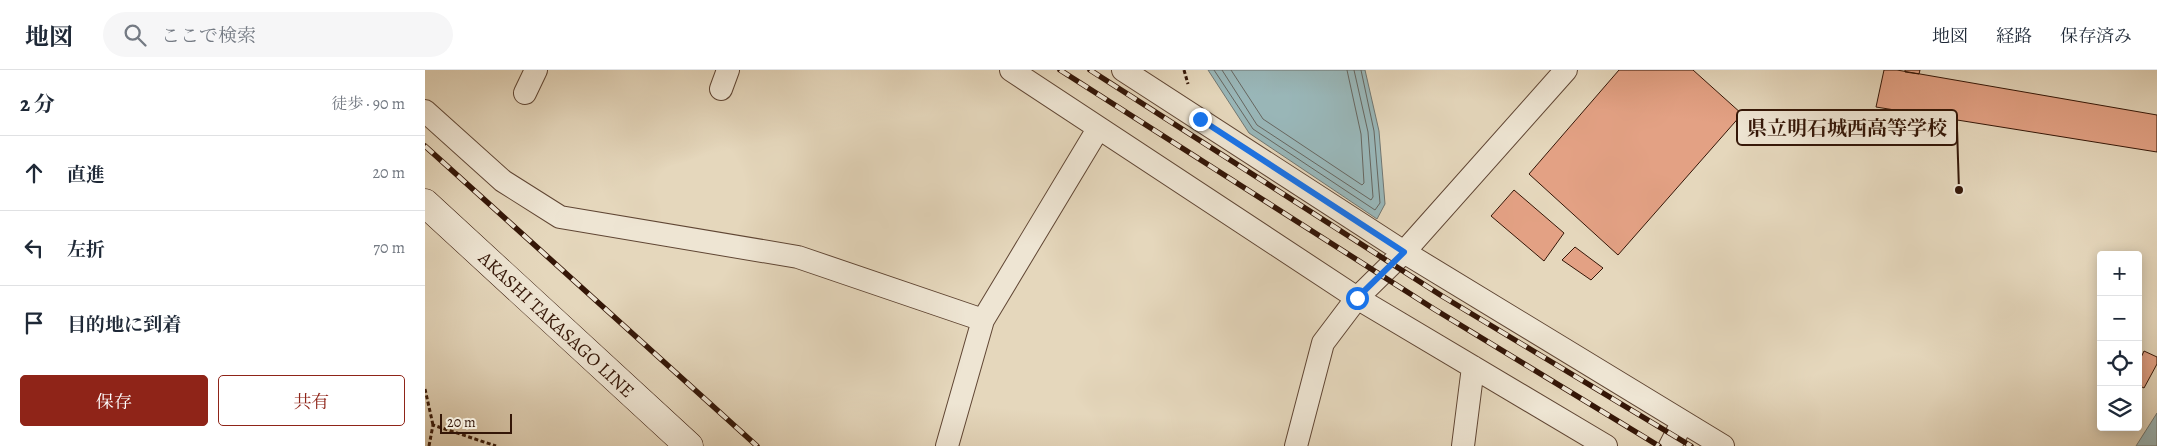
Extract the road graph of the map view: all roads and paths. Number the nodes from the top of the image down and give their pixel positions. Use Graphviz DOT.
graph roads {
  1 [pos="535,70"];
  2 [pos="1011,70"];
  3 [pos="1123,70"];
  4 [pos="1566,70"];
  5 [pos="525,93"];
  6 [pos="425,111"];
  7 [pos="1098,129"];
  8 [pos="425,203"];
  9 [pos="1404,252"];
  10 [pos="1357,298"];
  11 [pos="983,320"];
  12 [pos="1473,367"];
  13 [pos="425,389"];
  14 [pos="1682,423"];
  15 [pos="433,425"];
  16 [pos="429,446"];
  17 [pos="495,446"];
  18 [pos="689,446"];
  19 [pos="947,446"];
  20 [pos="1296,446"];
  21 [pos="1463,446"];
  22 [pos="1606,446"];
  23 [pos="1670,446"];
  24 [pos="1723,446"];
  1 -- 5 [label="street"];
  2 -- 7 [label="street"];
  3 -- 9 [label="street"];
  4 -- 9 [label="street"];
  6 -- 11 [label="street"];
  7 -- 10 [label="street"];
  7 -- 11 [label="street"];
  8 -- 18 [label="main road, AKASHI TAKASAGO LINE"];
  9 -- 10 [label="street"];
  9 -- 14 [label="street"];
  10 -- 12 [label="street"];
  10 -- 20 [label="street"];
  11 -- 19 [label="street"];
  12 -- 21 [label="street"];
  12 -- 22 [label="street"];
  13 -- 15 [label="path"];
  14 -- 23 [label="street"];
  14 -- 24 [label="street"];
  15 -- 16 [label="path"];
  15 -- 17 [label="path"];
}
